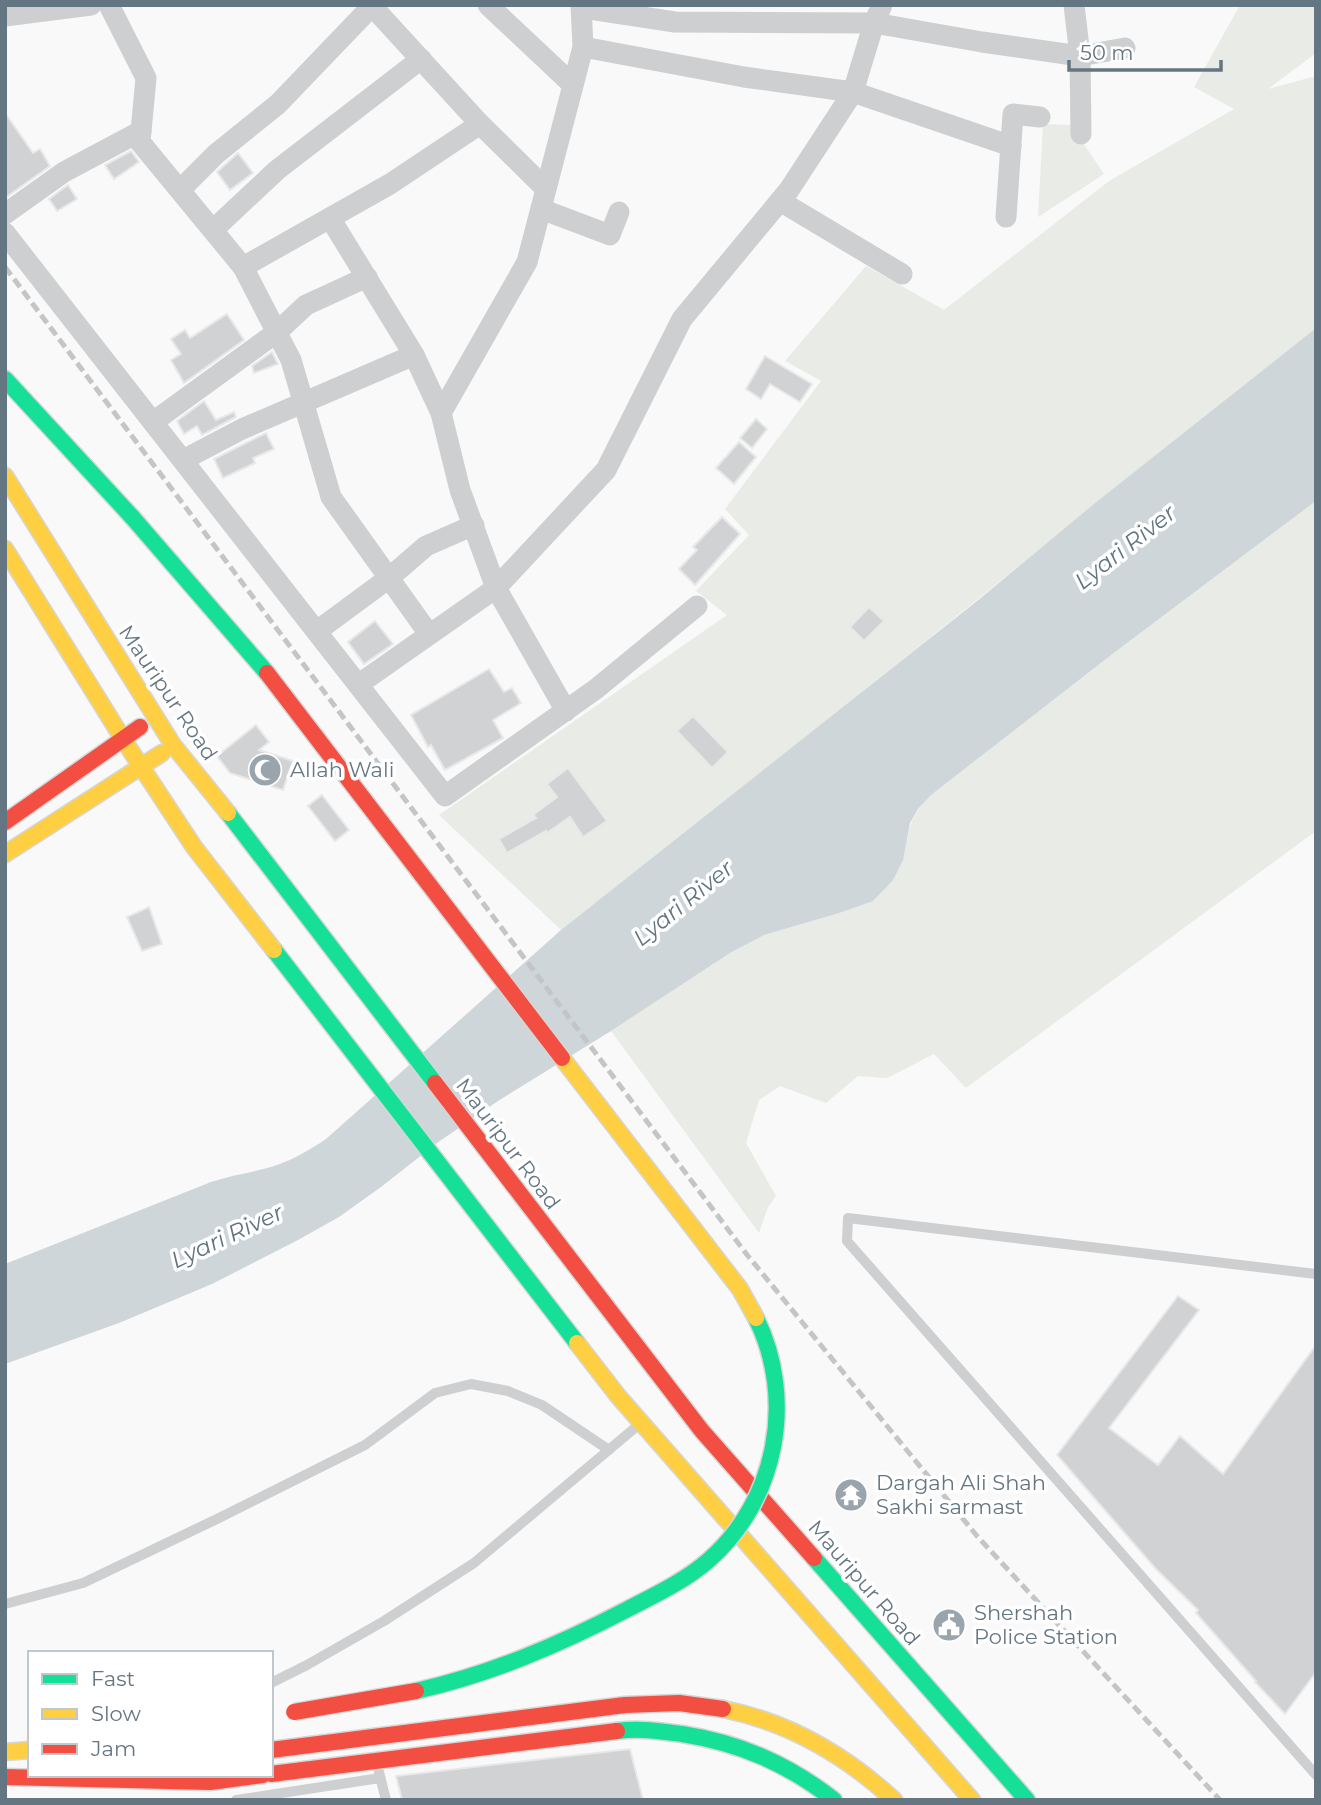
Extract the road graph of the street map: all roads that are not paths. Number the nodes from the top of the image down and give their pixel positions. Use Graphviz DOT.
graph roads {
  1 [pos="91,5"];
  2 [pos="110,5"];
  3 [pos="488,5"];
  4 [pos="1074,5"];
  5 [pos="372,6"];
  6 [pos="582,7"];
  7 [pos="878,14"];
  8 [pos="5,16"];
  9 [pos="583,47"];
  10 [pos="1125,48"];
  11 [pos="1080,56"];
  12 [pos="421,59"];
  13 [pos="573,85"];
  14 [pos="853,92"];
  15 [pos="1040,117"];
  16 [pos="480,124"];
  17 [pos="141,131"];
  18 [pos="1081,134"];
  19 [pos="1012,146"];
  20 [pos="180,190"];
  21 [pos="543,199"];
  22 [pos="780,201"];
  23 [pos="619,212"];
  24 [pos="5,214"];
  25 [pos="1006,217"];
  26 [pos="330,218"];
  27 [pos="212,230"];
  28 [pos="5,233"];
  29 [pos="243,267"];
  30 [pos="902,274"];
  31 [pos="367,277"];
  32 [pos="276,332"];
  33 [pos="414,355"];
  34 [pos="5,379"];
  35 [pos="303,403"];
  36 [pos="441,413"];
  37 [pos="153,422"];
  38 [pos="183,460"];
  39 [pos="5,476"];
  40 [pos="474,525"];
  41 [pos="5,549"];
  42 [pos="389,578"];
  43 [pos="496,588"];
  44 [pos="697,606"];
  45 [pos="317,631"];
  46 [pos="429,634"];
  47 [pos="359,684"];
  48 [pos="566,711"];
  49 [pos="154,716"];
  50 [pos="123,739"];
  51 [pos="173,745"];
  52 [pos="142,765"];
  53 [pos="5,822"];
  54 [pos="5,855"];
  55 [pos="1316,1274"];
  56 [pos="641,1423"];
  57 [pos="609,1450"];
  58 [pos="5,1604"];
  59 [pos="273,1682"];
  60 [pos="288,1712"];
  61 [pos="28,1750"];
  62 [pos="273,1750"];
  63 [pos="5,1752"];
  64 [pos="379,1770"];
  65 [pos="273,1774"];
  66 [pos="1316,1775"];
  67 [pos="5,1777"];
  68 [pos="248,1777"];
  69 [pos="1034,1797"];
  70 [pos="236,1800"];
  71 [pos="386,1800"];
  72 [pos="834,1800"];
  73 [pos="894,1800"];
  74 [pos="972,1800"];
  1 -- 8 [label="street"];
  2 -- 17 [label="street"];
  3 -- 13 [label="street"];
  4 -- 11 [label="street"];
  5 -- 12 [label="street"];
  5 -- 20 [label="street"];
  6 -- 7 [label="street"];
  6 -- 9 [label="street"];
  7 -- 11 [label="street"];
  7 -- 14 [label="street"];
  9 -- 13 [label="street"];
  9 -- 14 [label="street"];
  10 -- 11 [label="street"];
  11 -- 18 [label="street"];
  12 -- 16 [label="street"];
  12 -- 27 [label="street"];
  13 -- 21 [label="street"];
  14 -- 19 [label="street"];
  14 -- 22 [label="street"];
  15 -- 19 [label="street"];
  16 -- 21 [label="street"];
  16 -- 26 [label="street"];
  17 -- 20 [label="street"];
  17 -- 24 [label="street"];
  19 -- 25 [label="street"];
  20 -- 27 [label="street"];
  21 -- 23 [label="street"];
  21 -- 36 [label="street"];
  22 -- 30 [label="street"];
  22 -- 43 [label="street"];
  26 -- 29 [label="street"];
  26 -- 31 [label="street"];
  27 -- 29 [label="street"];
  28 -- 37 [label="street"];
  29 -- 32 [label="street"];
  31 -- 32 [label="street"];
  31 -- 33 [label="street"];
  32 -- 35 [label="street"];
  32 -- 37 [label="street"];
  33 -- 35 [label="street"];
  33 -- 36 [label="street"];
  34 -- 60 [label="main road, bridge"];
  35 -- 38 [label="street"];
  35 -- 42 [label="street"];
  36 -- 40 [label="street"];
  37 -- 38 [label="street"];
  38 -- 45 [label="street"];
  39 -- 49 [label="main road, Mauripur Road"];
  40 -- 42 [label="street"];
  40 -- 43 [label="street"];
  41 -- 50 [label="main road"];
  42 -- 45 [label="street"];
  42 -- 46 [label="street"];
  43 -- 46 [label="street"];
  43 -- 48 [label="street"];
  44 -- 48 [label="street"];
  45 -- 47 [label="street"];
  46 -- 47 [label="street"];
  47 -- 48 [label="street"];
  49 -- 50 [label="main road"];
  49 -- 51 [label="main road, Mauripur Road"];
  50 -- 52 [label="main road"];
  50 -- 53 [label="main road"];
  51 -- 52 [label="main road"];
  51 -- 69 [label="main road, Mauripur Road"];
  52 -- 54 [label="main road"];
  52 -- 56 [label="main road"];
  55 -- 66 [label="lane"];
  56 -- 57 [label="lane"];
  56 -- 74 [label="main road"];
  57 -- 58 [label="lane"];
  57 -- 59 [label="lane"];
  61 -- 63 [label="main road"];
  62 -- 73 [label="main road"];
  64 -- 65 [label="main road"];
  64 -- 70 [label="lane"];
  64 -- 71 [label="lane"];
  64 -- 72 [label="main road"];
  67 -- 68 [label="main road"];
}
